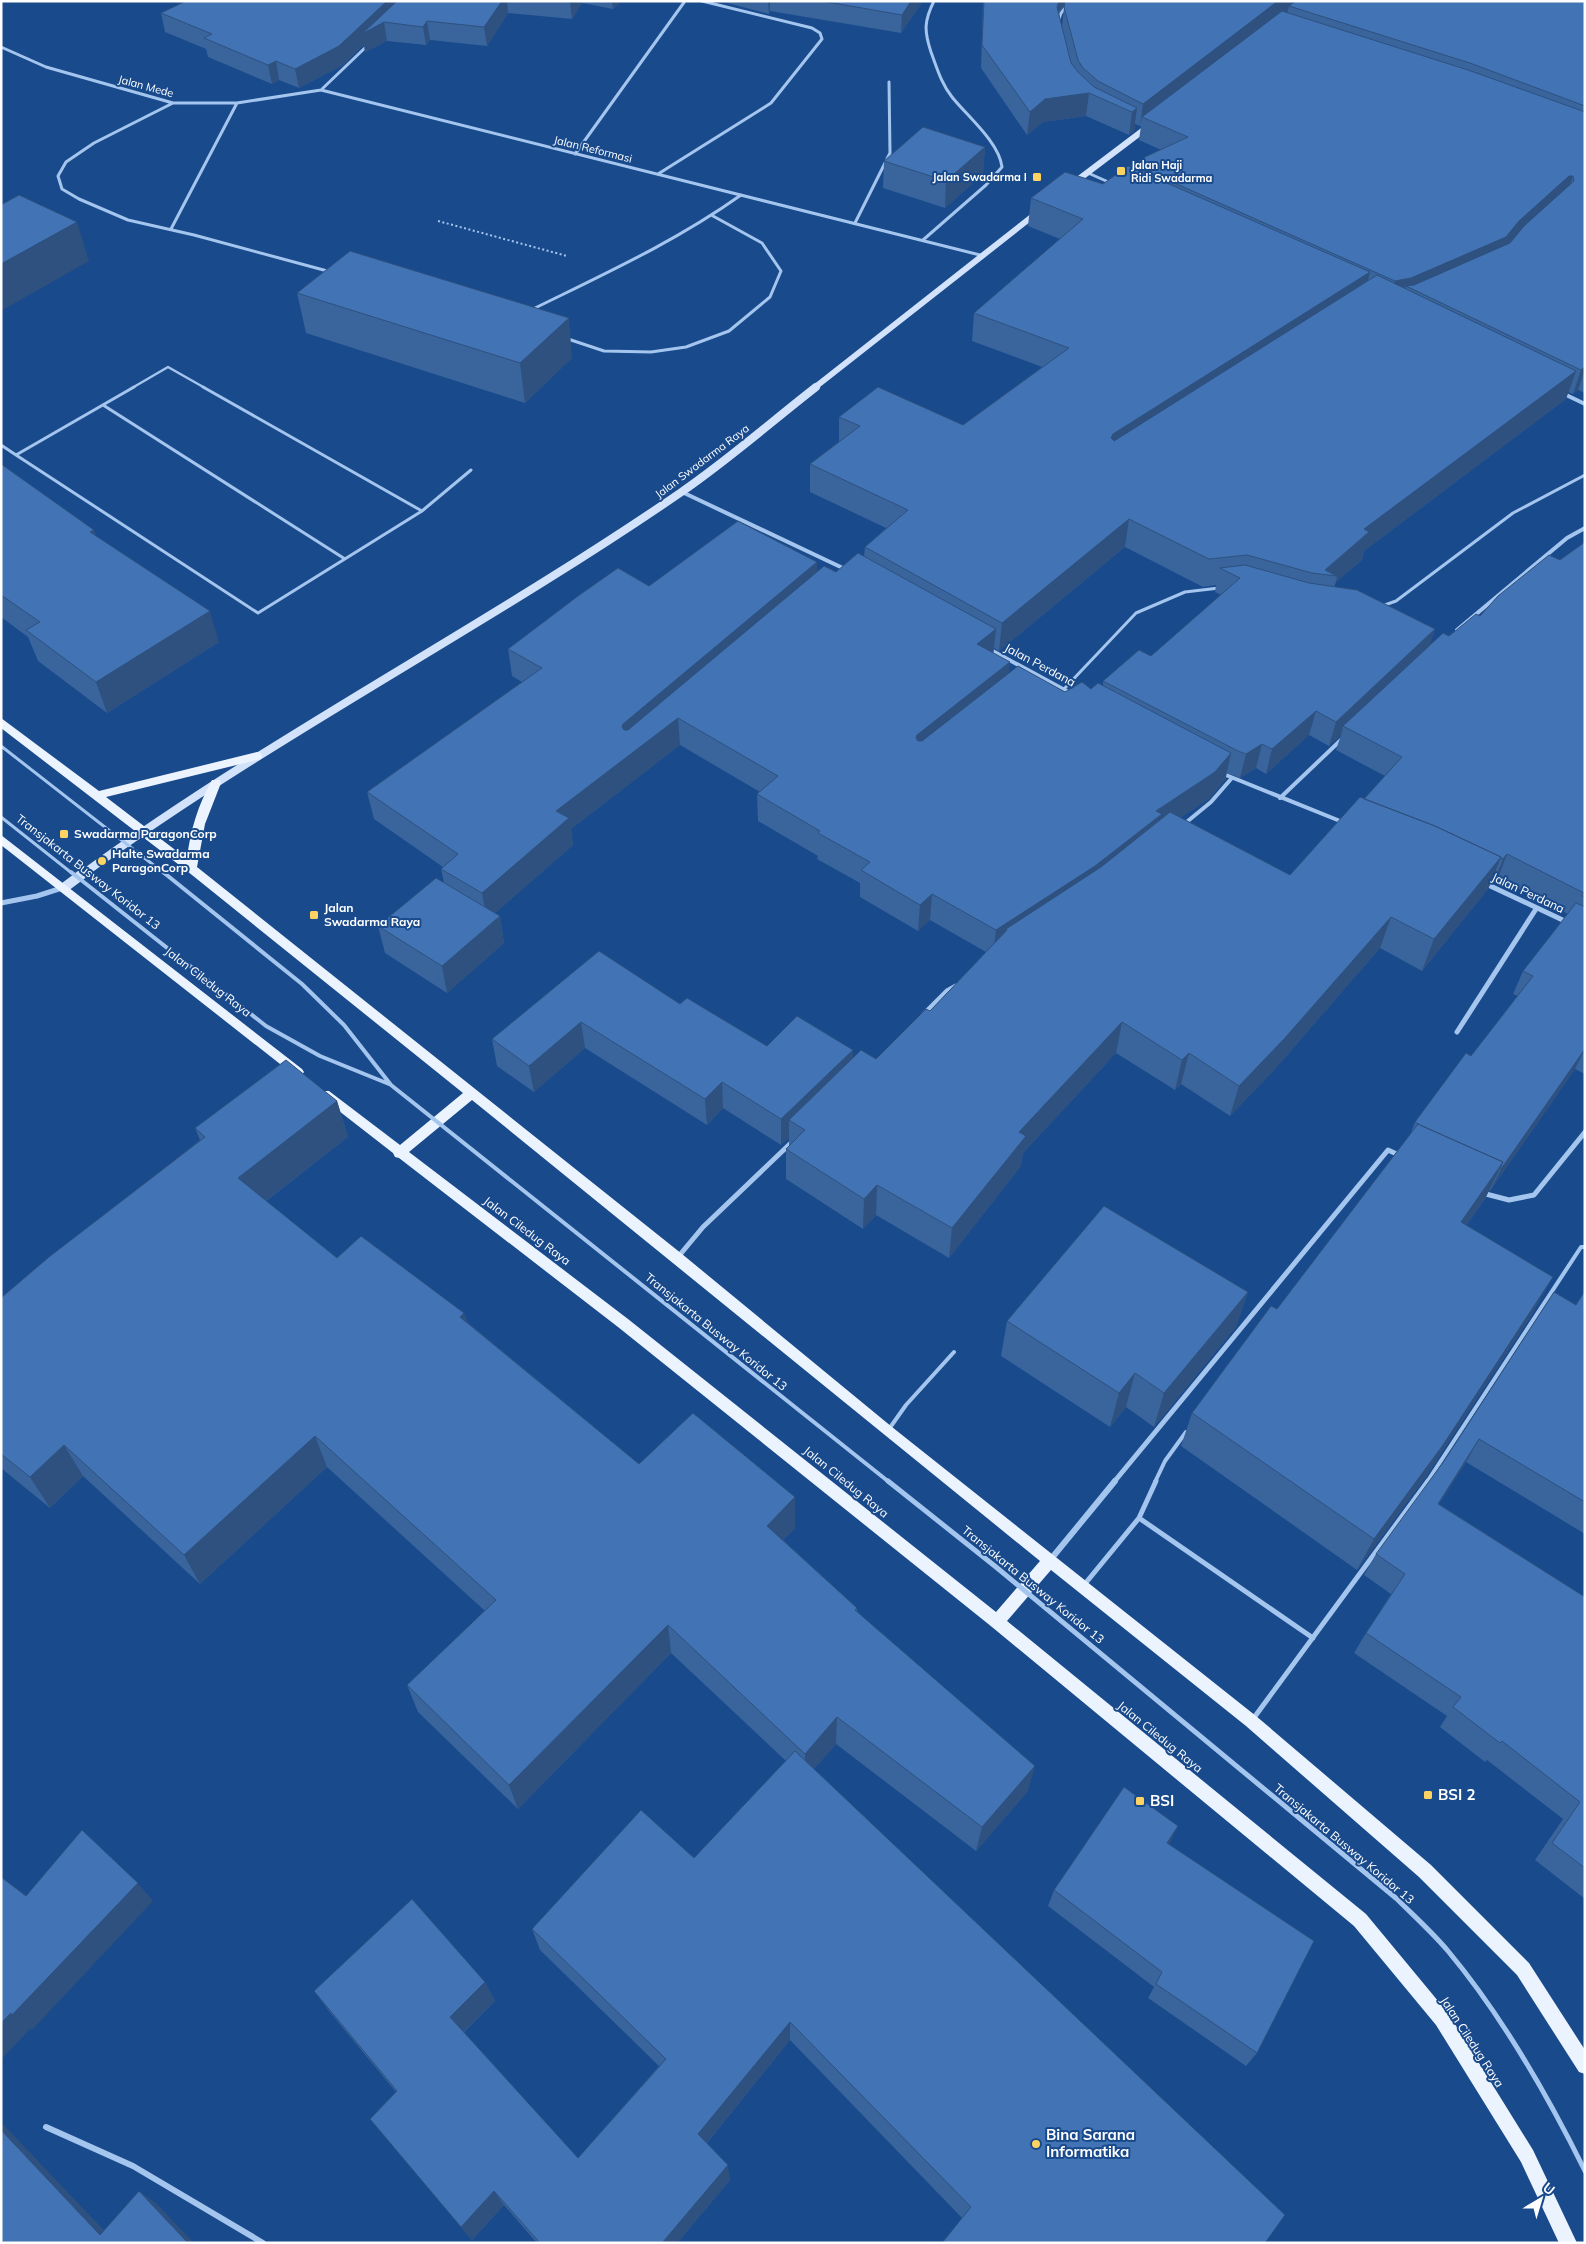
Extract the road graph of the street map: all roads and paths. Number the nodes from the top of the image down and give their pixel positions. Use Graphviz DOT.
graph roads {
  1 [pos="685,1"];
  2 [pos="702,1"];
  3 [pos="934,1"];
  4 [pos="1071,1"];
  5 [pos="1057,28"];
  6 [pos="371,42"];
  7 [pos="1,47"];
  8 [pos="889,82"];
  9 [pos="321,90"];
  10 [pos="173,103"];
  11 [pos="237,103"];
  12 [pos="1158,119"];
  13 [pos="575,154"];
  14 [pos="1088,173"];
  15 [pos="658,174"];
  16 [pos="1116,185"];
  17 [pos="1067,189"];
  18 [pos="741,195"];
  19 [pos="1044,207"];
  20 [pos="713,216"];
  21 [pos="438,221"];
  22 [pos="855,224"];
  23 [pos="170,230"];
  24 [pos="923,240"];
  25 [pos="984,256"];
  26 [pos="614,268"];
  27 [pos="338,273"];
  28 [pos="528,311"];
  29 [pos="560,337"];
  30 [pos="1558,391"];
  31 [pos="1585,404"];
  32 [pos="103,405"];
  33 [pos="1,445"];
  34 [pos="16,455"];
  35 [pos="471,470"];
  36 [pos="1585,474"];
  37 [pos="682,492"];
  38 [pos="422,511"];
  39 [pos="1585,528"];
  40 [pos="345,559"];
  41 [pos="846,569"];
  42 [pos="854,574"];
  43 [pos="838,575"];
  44 [pos="1222,588"];
  45 [pos="1379,607"];
  46 [pos="1450,637"];
  47 [pos="982,645"];
  48 [pos="1033,674"];
  49 [pos="1026,680"];
  50 [pos="1064,689"];
  51 [pos="1081,698"];
  52 [pos="1,722"];
  53 [pos="1351,731"];
  54 [pos="1,746"];
  55 [pos="257,756"];
  56 [pos="1213,769"];
  57 [pos="1231,779"];
  58 [pos="216,783"];
  59 [pos="91,793"];
  60 [pos="1280,798"];
  61 [pos="1,816"];
  62 [pos="1352,826"];
  63 [pos="142,831"];
  64 [pos="1174,831"];
  65 [pos="1,839"];
  66 [pos="191,868"];
  67 [pos="1476,880"];
  68 [pos="65,887"];
  69 [pos="1,903"];
  70 [pos="1536,909"];
  71 [pos="1577,926"];
  72 [pos="962,982"];
  73 [pos="918,1019"];
  74 [pos="1456,1032"];
  75 [pos="391,1085"];
  76 [pos="472,1093"];
  77 [pos="1585,1132"];
  78 [pos="796,1137"];
  79 [pos="399,1153"];
  80 [pos="1406,1158"];
  81 [pos="1475,1190"];
  82 [pos="1585,1247"];
  83 [pos="677,1258"];
  84 [pos="954,1352"];
  85 [pos="1188,1430"];
  86 [pos="887,1431"];
  87 [pos="1139,1518"];
  88 [pos="1050,1560"];
  89 [pos="1082,1586"];
  90 [pos="997,1622"];
  91 [pos="1313,1638"];
  92 [pos="1252,1721"];
  93 [pos="1585,2066"];
  94 [pos="46,2127"];
  95 [pos="1585,2171"];
  96 [pos="263,2243"];
  97 [pos="1568,2243"];
  1 -- 13 [label="street"];
  2 -- 15 [label="street"];
  3 -- 24 [label="street"];
  4 -- 5 [label="street"];
  6 -- 9 [label="street"];
  7 -- 10 [label="street, Jalan Mede"];
  8 -- 22 [label="street"];
  9 -- 11 [label="street, Jalan Mede"];
  9 -- 13 [label="street, Jalan Reformasi"];
  10 -- 11 [label="street, Jalan Mede"];
  10 -- 23 [label="street"];
  11 -- 23 [label="street"];
  12 -- 14 [label="main road"];
  13 -- 15 [label="street, Jalan Reformasi"];
  14 -- 16 [label="street"];
  14 -- 17 [label="main road"];
  15 -- 18 [label="street, Jalan Reformasi"];
  18 -- 20 [label="street"];
  18 -- 22 [label="street, Jalan Reformasi"];
  19 -- 25 [label="main road, Jalan Swadarma Raya"];
  20 -- 26 [label="street"];
  20 -- 29 [label="street"];
  21 -- 26 [label="path"];
  22 -- 24 [label="street, Jalan Reformasi"];
  23 -- 27 [label="street"];
  24 -- 25 [label="street, Jalan Reformasi"];
  25 -- 37 [label="main road, Jalan Swadarma Raya"];
  26 -- 28 [label="street"];
  30 -- 31 [label="street"];
  32 -- 34 [label="lane"];
  32 -- 38 [label="lane"];
  32 -- 40 [label="lane"];
  33 -- 34 [label="lane"];
  34 -- 40 [label="lane"];
  35 -- 38 [label="lane"];
  36 -- 45 [label="lane"];
  37 -- 41 [label="street"];
  37 -- 55 [label="main road, Jalan Swadarma Raya"];
  38 -- 40 [label="lane"];
  39 -- 46 [label="street"];
  41 -- 42 [label="street"];
  41 -- 43 [label="street"];
  44 -- 50 [label="lane"];
  47 -- 48 [label="street, Jalan Perdana"];
  48 -- 49 [label="street"];
  48 -- 50 [label="street, Jalan Perdana"];
  50 -- 51 [label="street, Jalan Perdana"];
  52 -- 59 [label="main road"];
  53 -- 60 [label="street"];
  54 -- 75 [label="lane, Transjakarta Busway Koridor 13, bridge"];
  55 -- 58 [label="main road, Jalan Swadarma Raya"];
  55 -- 59 [label="main road"];
  56 -- 57 [label="street"];
  57 -- 60 [label="street"];
  57 -- 64 [label="street"];
  58 -- 63 [label="main road, Jalan Swadarma Raya"];
  58 -- 66 [label="main road"];
  59 -- 63 [label="main road"];
  60 -- 62 [label="street"];
  61 -- 75 [label="lane, Transjakarta Busway Koridor 13, bridge"];
  63 -- 66 [label="main road"];
  63 -- 68 [label="main road, Jalan Swadarma Raya"];
  65 -- 68 [label="main road, Jalan Ciledug Raya"];
  66 -- 76 [label="main road"];
  67 -- 70 [label="street, Jalan Perdana"];
  68 -- 69 [label="street"];
  68 -- 79 [label="main road, Jalan Ciledug Raya"];
  70 -- 71 [label="street, Jalan Perdana"];
  70 -- 74 [label="street"];
  72 -- 73 [label="street"];
  75 -- 95 [label="lane, Transjakarta Busway Koridor 13, bridge"];
  76 -- 79 [label="main road"];
  76 -- 83 [label="main road"];
  77 -- 81 [label="street"];
  78 -- 83 [label="street"];
  79 -- 90 [label="main road, Jalan Ciledug Raya"];
  80 -- 88 [label="street"];
  82 -- 91 [label="lane"];
  83 -- 86 [label="main road"];
  84 -- 86 [label="lane"];
  85 -- 87 [label="lane"];
  86 -- 88 [label="main road"];
  87 -- 89 [label="lane"];
  87 -- 91 [label="lane"];
  88 -- 89 [label="main road"];
  88 -- 90 [label="main road"];
  89 -- 92 [label="main road"];
  90 -- 97 [label="main road, Jalan Ciledug Raya"];
  91 -- 92 [label="lane"];
  92 -- 93 [label="main road"];
  94 -- 96 [label="street"];
}
